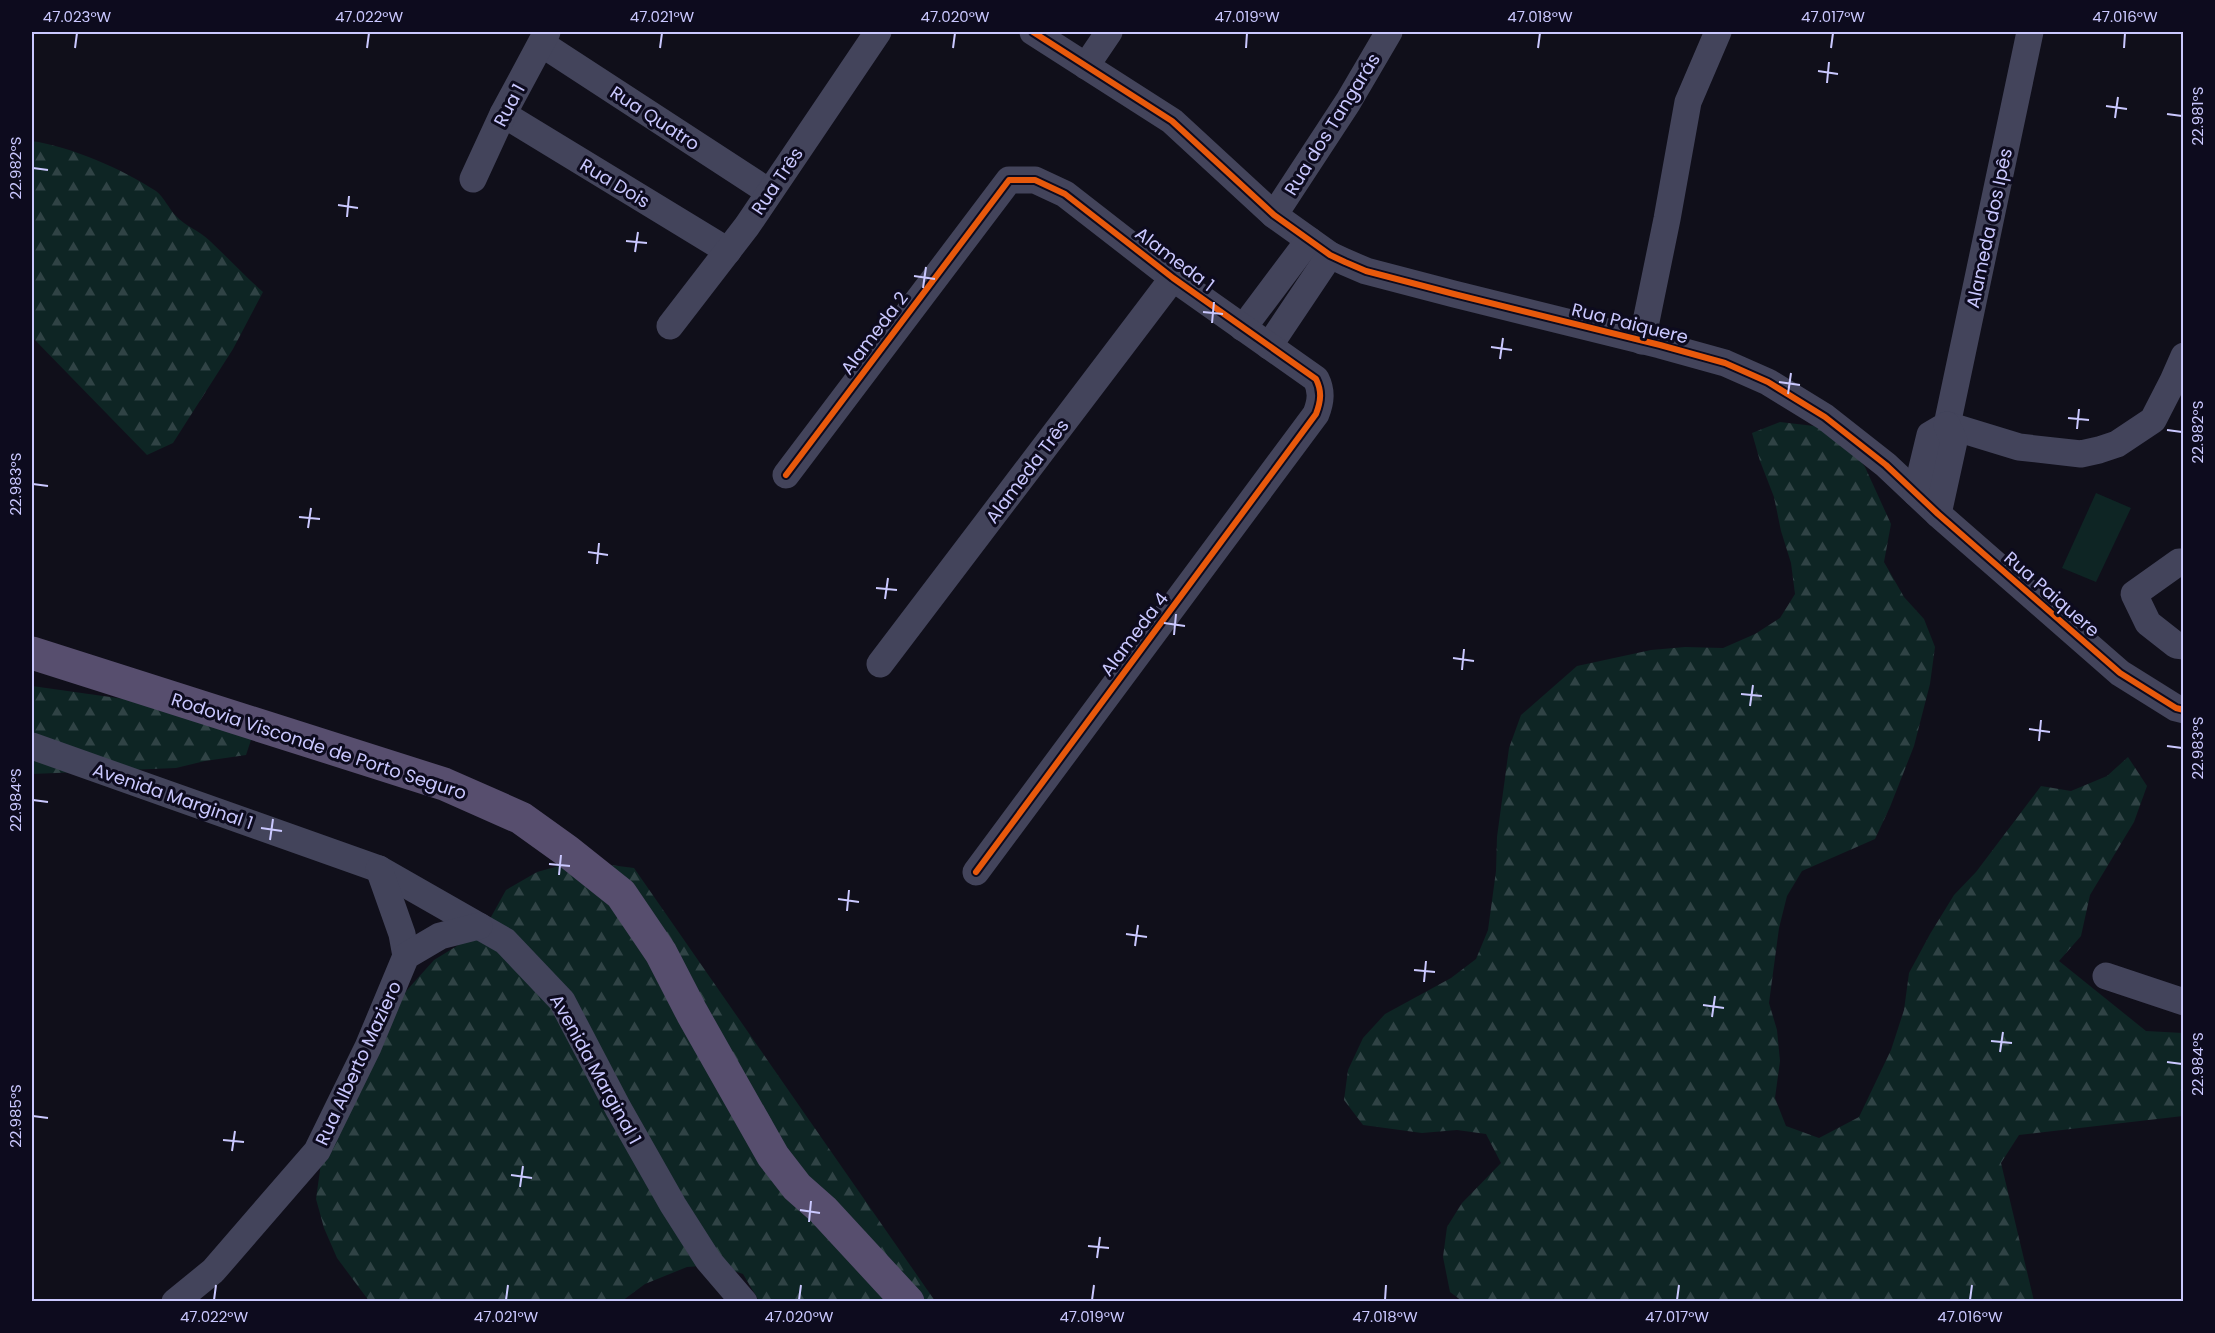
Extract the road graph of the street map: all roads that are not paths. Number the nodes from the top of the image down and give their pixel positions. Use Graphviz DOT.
graph roads {
  1 [pos="878,32"];
  2 [pos="1033,32"];
  3 [pos="1108,32"];
  4 [pos="1389,32"];
  5 [pos="1718,32"];
  6 [pos="2030,32"];
  7 [pos="544,38"];
  8 [pos="1086,66"];
  9 [pos="503,114"];
  10 [pos="472,179"];
  11 [pos="1009,180"];
  12 [pos="769,192"];
  13 [pos="1275,215"];
  14 [pos="1320,247"];
  15 [pos="728,251"];
  16 [pos="1173,278"];
  17 [pos="670,326"];
  18 [pos="1243,328"];
  19 [pos="1642,341"];
  20 [pos="1269,346"];
  21 [pos="2184,356"];
  22 [pos="1316,414"];
  23 [pos="1947,425"];
  24 [pos="786,475"];
  25 [pos="1916,493"];
  26 [pos="1938,514"];
  27 [pos="2184,562"];
  28 [pos="2184,646"];
  29 [pos="32,653"];
  30 [pos="880,664"];
  31 [pos="2184,710"];
  32 [pos="32,746"];
  33 [pos="379,869"];
  34 [pos="976,872"];
  35 [pos="479,926"];
  36 [pos="405,956"];
  37 [pos="2106,976"];
  38 [pos="2184,1002"];
  39 [pos="175,1302"];
  40 [pos="744,1302"];
  41 [pos="908,1302"];
  1 -- 12 [label="street, Rua Três"];
  2 -- 8 [label="street, Rua Paiquere"];
  3 -- 8 [label="street"];
  4 -- 13 [label="street, Rua dos Tangarás"];
  5 -- 19 [label="street"];
  6 -- 23 [label="street, Alameda dos Ipês"];
  7 -- 9 [label="street, Rua 1"];
  7 -- 12 [label="street, Rua Quatro"];
  8 -- 13 [label="street, Rua Paiquere"];
  9 -- 10 [label="street, Rua 1"];
  9 -- 15 [label="street, Rua Dois"];
  11 -- 16 [label="street, Alameda 1"];
  11 -- 24 [label="street, Alameda 2"];
  12 -- 15 [label="street, Rua Três"];
  13 -- 14 [label="street, Rua Paiquere"];
  14 -- 18 [label="street"];
  14 -- 19 [label="street, Rua Paiquere"];
  14 -- 20 [label="street"];
  15 -- 17 [label="street, Rua Três"];
  16 -- 18 [label="street, Alameda 1"];
  16 -- 30 [label="street, Alameda Três"];
  18 -- 20 [label="street, Alameda 1"];
  19 -- 25 [label="street, Rua Paiquere"];
  20 -- 22 [label="street, Alameda 1"];
  21 -- 23 [label="street"];
  22 -- 34 [label="street, Alameda 4"];
  23 -- 25 [label="street"];
  23 -- 26 [label="street"];
  25 -- 26 [label="street, Rua Paiquere"];
  26 -- 31 [label="street, Rua Paiquere"];
  27 -- 28 [label="street"];
  29 -- 41 [label="main road, Rodovia Visconde de Porto Seguro"];
  32 -- 33 [label="street, Avenida Marginal 1"];
  33 -- 35 [label="street, Avenida Marginal 1"];
  33 -- 36 [label="street"];
  35 -- 36 [label="street"];
  35 -- 40 [label="street, Avenida Marginal 1"];
  36 -- 39 [label="street, Rua Alberto Maziero"];
  37 -- 38 [label="street"];
}
